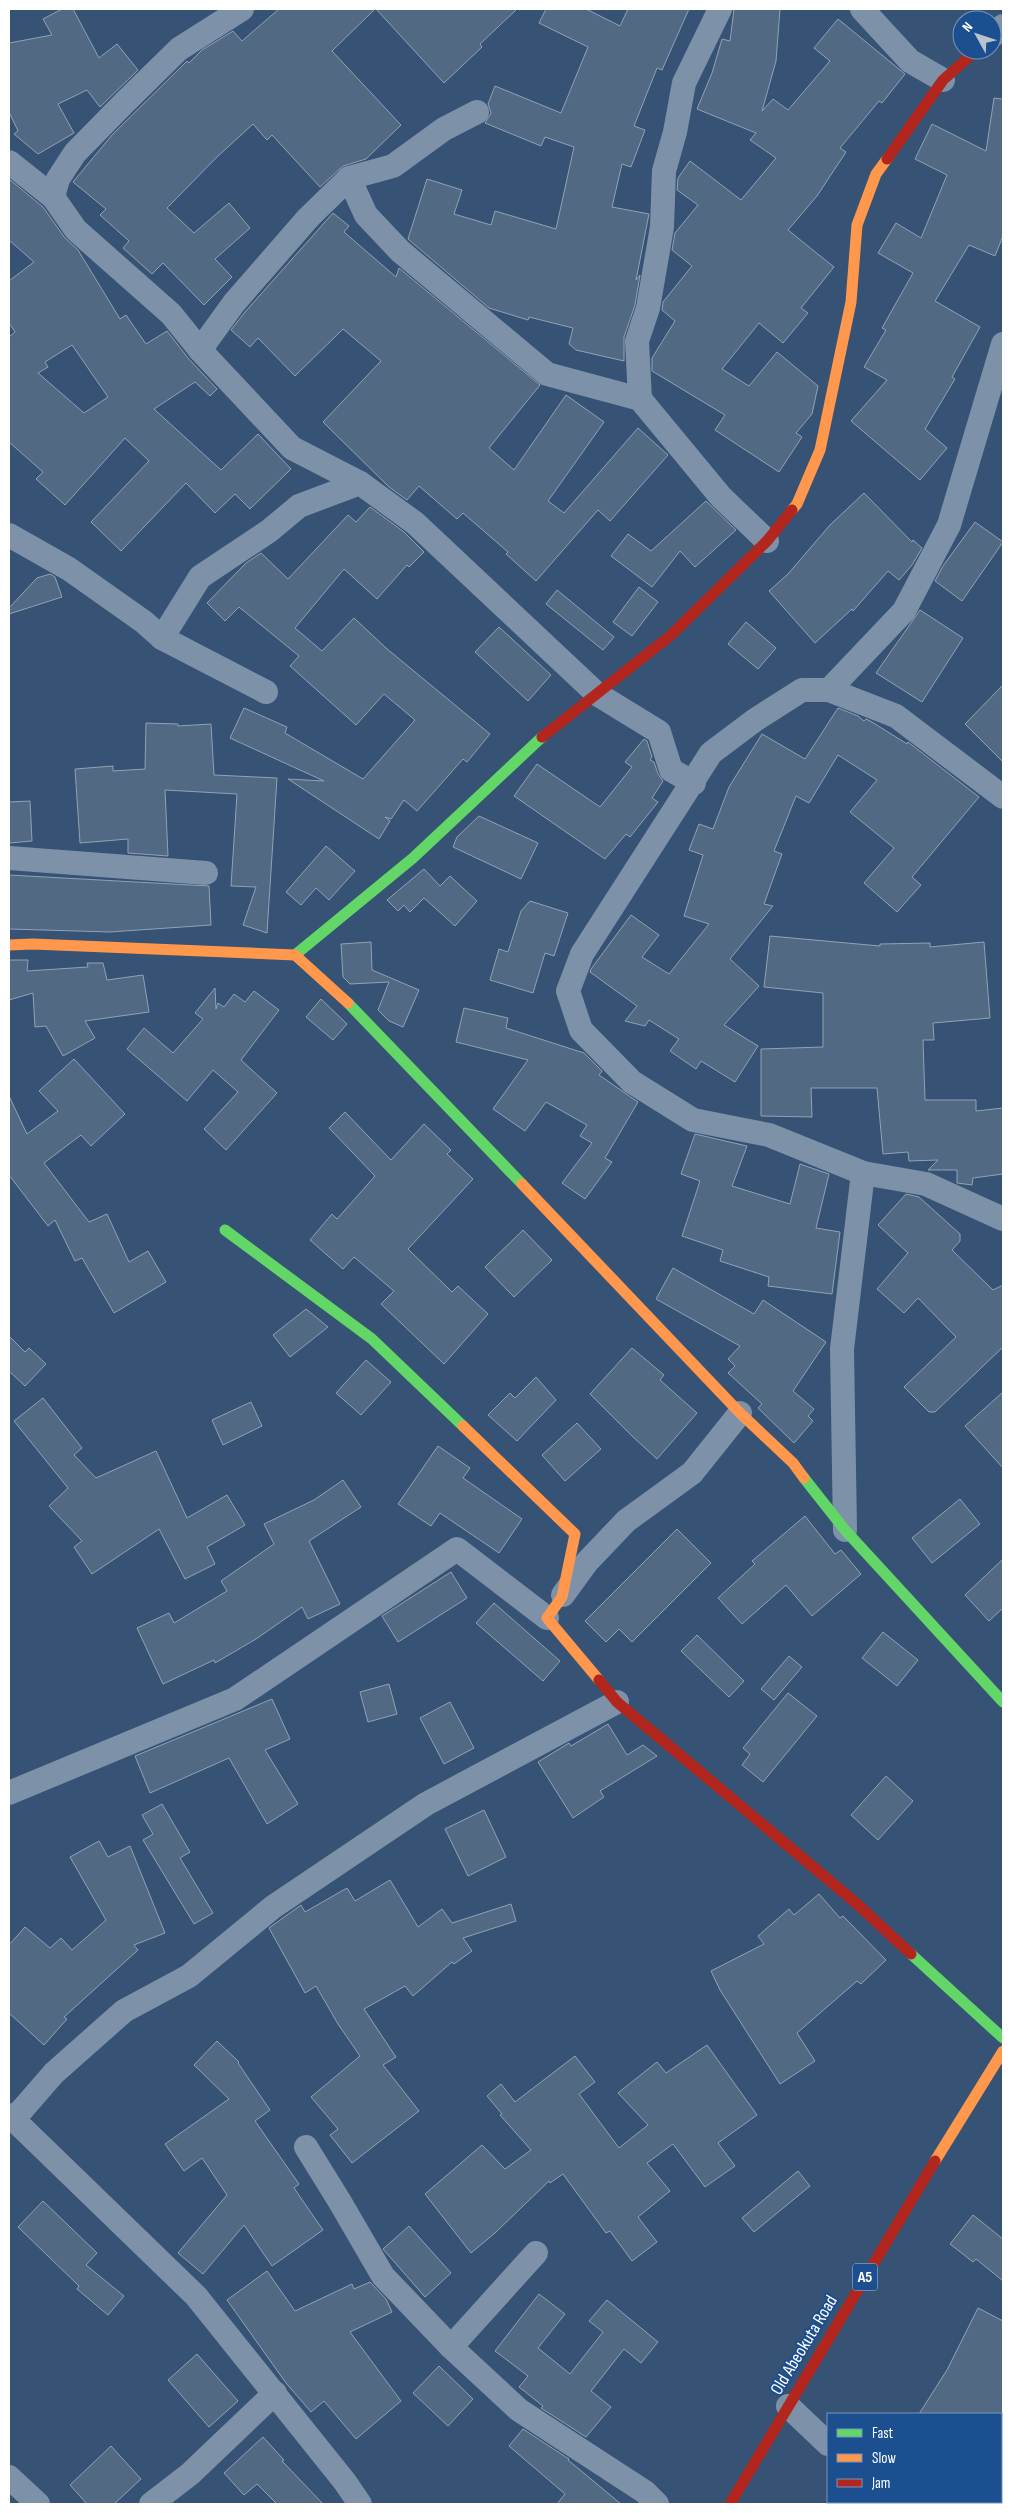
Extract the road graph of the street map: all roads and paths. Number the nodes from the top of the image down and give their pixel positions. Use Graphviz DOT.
graph roads {
  1 [pos="242,9"];
  2 [pos="720,9"];
  3 [pos="862,9"];
  4 [pos="966,60"];
  5 [pos="943,80"];
  6 [pos="478,112"];
  7 [pos="9,162"];
  8 [pos="349,178"];
  9 [pos="53,196"];
  10 [pos="1003,344"];
  11 [pos="200,350"];
  12 [pos="1003,396"];
  13 [pos="640,399"];
  14 [pos="974,443"];
  15 [pos="360,483"];
  16 [pos="9,535"];
  17 [pos="767,542"];
  18 [pos="162,638"];
  19 [pos="829,690"];
  20 [pos="266,692"];
  21 [pos="598,694"];
  22 [pos="694,783"];
  23 [pos="1003,797"];
  24 [pos="9,858"];
  25 [pos="206,873"];
  26 [pos="9,945"];
  27 [pos="295,955"];
  28 [pos="864,1173"];
  29 [pos="1003,1219"];
  30 [pos="225,1230"];
  31 [pos="740,1413"];
  32 [pos="845,1530"];
  33 [pos="562,1597"];
  34 [pos="547,1618"];
  35 [pos="617,1702"];
  36 [pos="1003,1702"];
  37 [pos="9,1794"];
  38 [pos="1003,2038"];
  39 [pos="1003,2051"];
  40 [pos="11,2117"];
  41 [pos="306,2147"];
  42 [pos="536,2252"];
  43 [pos="451,2348"];
  44 [pos="275,2393"];
  45 [pos="788,2406"];
  46 [pos="827,2443"];
  47 [pos="9,2477"];
  48 [pos="38,2504"];
  49 [pos="151,2504"];
  50 [pos="360,2504"];
  51 [pos="657,2504"];
  52 [pos="730,2504"];
  1 -- 9 [label="street"];
  2 -- 13 [label="street"];
  3 -- 5 [label="street"];
  4 -- 5 [label="main road"];
  5 -- 17 [label="main road"];
  6 -- 8 [label="street"];
  7 -- 9 [label="street"];
  8 -- 11 [label="street"];
  8 -- 13 [label="street"];
  9 -- 11 [label="street"];
  10 -- 14 [label="street"];
  11 -- 15 [label="street"];
  12 -- 14 [label="street"];
  13 -- 17 [label="street"];
  14 -- 19 [label="street"];
  15 -- 18 [label="street"];
  15 -- 21 [label="street"];
  16 -- 18 [label="street"];
  17 -- 21 [label="main road"];
  18 -- 20 [label="street"];
  19 -- 22 [label="street"];
  19 -- 23 [label="street"];
  21 -- 22 [label="street"];
  21 -- 27 [label="main road"];
  22 -- 28 [label="street"];
  24 -- 25 [label="street"];
  26 -- 27 [label="main road"];
  27 -- 31 [label="main road"];
  28 -- 29 [label="street"];
  28 -- 32 [label="street"];
  30 -- 33 [label="main road"];
  31 -- 32 [label="main road"];
  31 -- 33 [label="street"];
  32 -- 36 [label="main road"];
  33 -- 34 [label="main road"];
  34 -- 35 [label="main road"];
  34 -- 37 [label="street"];
  35 -- 38 [label="main road"];
  35 -- 40 [label="street"];
  39 -- 45 [label="main road, Old Abeokuta Road / A5"];
  40 -- 44 [label="street"];
  41 -- 43 [label="street"];
  42 -- 43 [label="street"];
  43 -- 51 [label="street"];
  44 -- 49 [label="street"];
  44 -- 50 [label="street"];
  45 -- 46 [label="street"];
  45 -- 52 [label="main road, Old Abeokuta Road / A5"];
  47 -- 48 [label="street"];
}
